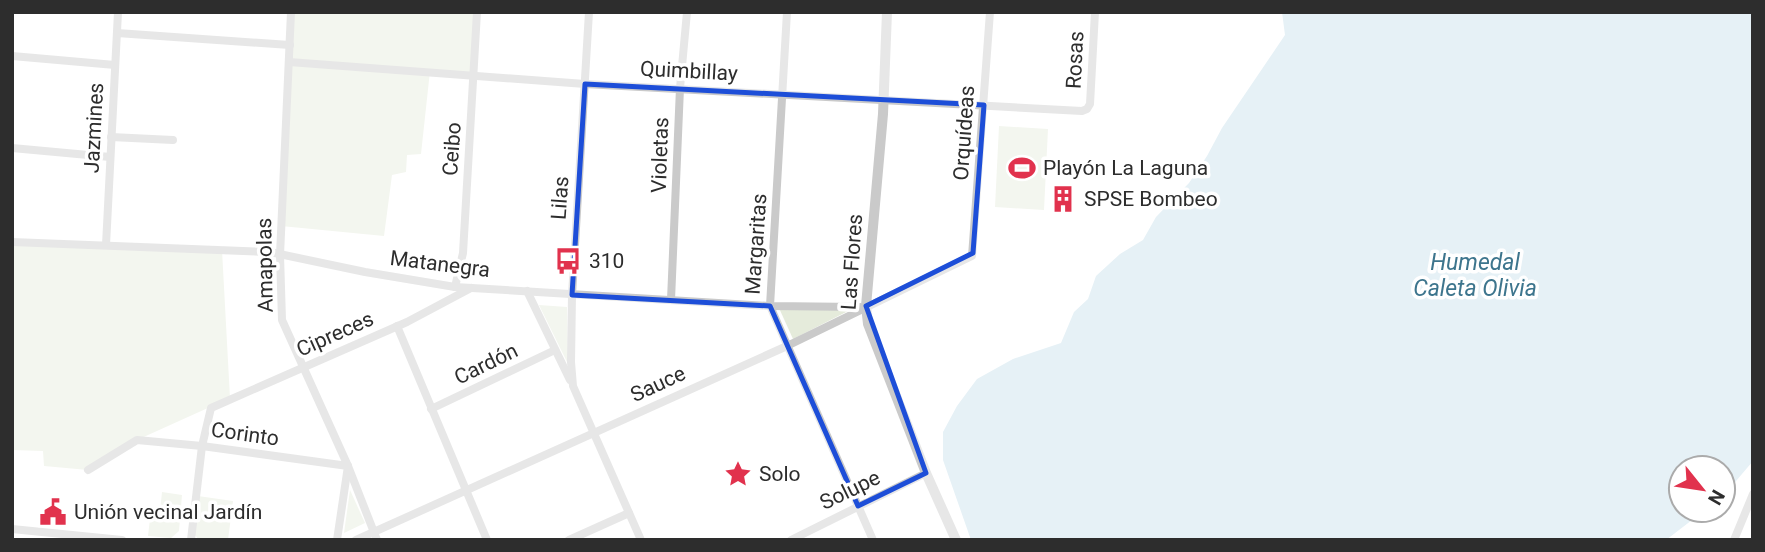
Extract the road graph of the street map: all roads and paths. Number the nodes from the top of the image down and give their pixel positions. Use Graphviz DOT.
graph roads {
  1 [pos="118,12"];
  2 [pos="291,12"];
  3 [pos="477,12"];
  4 [pos="589,12"];
  5 [pos="687,12"];
  6 [pos="787,12"];
  7 [pos="887,12"];
  8 [pos="990,12"];
  9 [pos="1094,12"];
  10 [pos="117,33"];
  11 [pos="289,45"];
  12 [pos="12,56"];
  13 [pos="289,62"];
  14 [pos="115,65"];
  15 [pos="475,74"];
  16 [pos="585,84"];
  17 [pos="680,88"];
  18 [pos="783,93"];
  19 [pos="883,99"];
  20 [pos="984,105"];
  21 [pos="1087,109"];
  22 [pos="111,136"];
  23 [pos="173,140"];
  24 [pos="12,148"];
  25 [pos="110,157"];
  26 [pos="12,242"];
  27 [pos="106,245"];
  28 [pos="280,255"];
  29 [pos="972,256"];
  30 [pos="456,287"];
  31 [pos="472,287"];
  32 [pos="527,291"];
  33 [pos="572,295"];
  34 [pos="671,300"];
  35 [pos="770,306"];
  36 [pos="866,306"];
  37 [pos="397,326"];
  38 [pos="787,346"];
  39 [pos="555,349"];
  40 [pos="303,368"];
  41 [pos="573,386"];
  42 [pos="431,410"];
  43 [pos="594,435"];
  44 [pos="202,446"];
  45 [pos="348,467"];
  46 [pos="88,470"];
  47 [pos="926,473"];
  48 [pos="465,490"];
  49 [pos="1753,494"];
  50 [pos="858,506"];
  51 [pos="629,513"];
  52 [pos="12,529"];
  53 [pos="375,536"];
  54 [pos="122,540"];
  55 [pos="191,540"];
  56 [pos="337,540"];
  57 [pos="356,540"];
  58 [pos="487,540"];
  59 [pos="569,540"];
  60 [pos="641,540"];
  61 [pos="791,540"];
  62 [pos="873,540"];
  63 [pos="956,540"];
  64 [pos="1734,540"];
  1 -- 10 [label="street, Jazmines"];
  2 -- 11 [label="street, Amapolas"];
  3 -- 15 [label="street, Ceibo"];
  4 -- 16 [label="street, Lilas"];
  5 -- 17 [label="street, Violetas"];
  6 -- 18 [label="street, Margaritas"];
  7 -- 19 [label="street, Las Flores"];
  8 -- 20 [label="street, Orquídeas"];
  9 -- 21 [label="street, Rosas"];
  10 -- 11 [label="street"];
  10 -- 14 [label="street, Jazmines"];
  11 -- 13 [label="street, Amapolas"];
  12 -- 14 [label="street"];
  13 -- 15 [label="street, Quimbillay"];
  13 -- 28 [label="street, Amapolas"];
  14 -- 22 [label="street, Jazmines"];
  15 -- 16 [label="street, Quimbillay"];
  15 -- 30 [label="street, Ceibo"];
  16 -- 17 [label="street, Quimbillay"];
  16 -- 33 [label="street, Lilas"];
  17 -- 18 [label="street, Quimbillay"];
  17 -- 34 [label="street, Violetas"];
  18 -- 19 [label="street, Quimbillay"];
  18 -- 35 [label="street, Margaritas"];
  19 -- 20 [label="street, Quimbillay"];
  19 -- 36 [label="street, Las Flores"];
  20 -- 21 [label="street, Quimbillay"];
  20 -- 29 [label="street, Orquídeas"];
  22 -- 23 [label="street"];
  22 -- 25 [label="street, Jazmines"];
  24 -- 25 [label="street"];
  25 -- 27 [label="street, Jazmines"];
  26 -- 27 [label="street, Matanegra"];
  27 -- 28 [label="street, Matanegra"];
  28 -- 30 [label="street, Matanegra"];
  28 -- 40 [label="street, Amapolas"];
  29 -- 36 [label="street, Sauce"];
  30 -- 31 [label="street, Matanegra"];
  31 -- 32 [label="street, Matanegra"];
  31 -- 37 [label="street, Cipreces"];
  32 -- 33 [label="street, Matanegra"];
  32 -- 39 [label="street, Lilas"];
  33 -- 34 [label="street, Matanegra"];
  33 -- 41 [label="street, Lilas"];
  34 -- 35 [label="street, Matanegra"];
  35 -- 36 [label="street, Matanegra"];
  35 -- 38 [label="street, Margaritas"];
  36 -- 38 [label="street, Sauce"];
  36 -- 47 [label="street, Las Flores"];
  37 -- 40 [label="street, Cipreces"];
  37 -- 42 [label="street"];
  38 -- 43 [label="street, Sauce"];
  38 -- 50 [label="street, Margaritas"];
  39 -- 41 [label="street, Lilas"];
  39 -- 42 [label="street, Cardón"];
  40 -- 44 [label="street, Cipreces"];
  40 -- 45 [label="street, Amapolas"];
  41 -- 43 [label="street, Lilas"];
  42 -- 48 [label="street"];
  43 -- 48 [label="street, Sauce"];
  43 -- 51 [label="street, Lilas"];
  44 -- 45 [label="street, Corinto"];
  44 -- 46 [label="street, Corinto"];
  44 -- 55 [label="street"];
  45 -- 53 [label="street, Amapolas"];
  45 -- 56 [label="street"];
  47 -- 50 [label="street, Solupe"];
  47 -- 63 [label="street, Las Flores"];
  48 -- 53 [label="street, Sauce"];
  48 -- 58 [label="street"];
  49 -- 64 [label="street"];
  50 -- 61 [label="street, Solupe"];
  50 -- 62 [label="street, Margaritas"];
  51 -- 59 [label="street"];
  51 -- 60 [label="street, Lilas"];
  52 -- 54 [label="street"];
  53 -- 57 [label="street, Sauce"];
}
